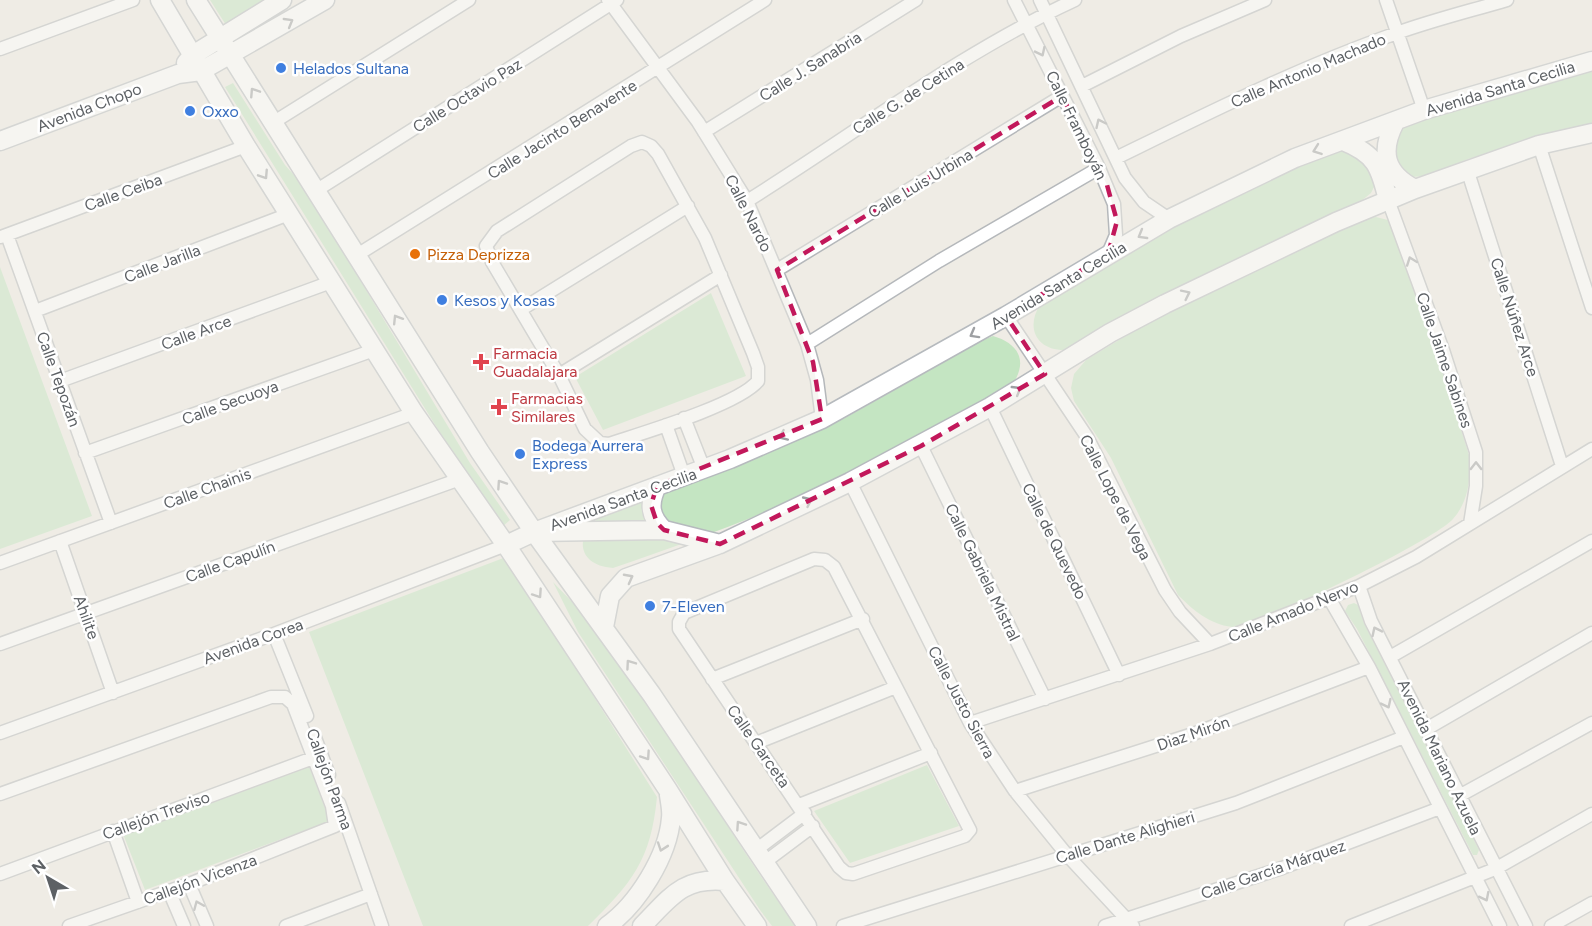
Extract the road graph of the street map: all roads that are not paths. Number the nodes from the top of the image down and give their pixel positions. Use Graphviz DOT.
graph roads {
  1 [pos="133,0"];
  2 [pos="160,0"];
  3 [pos="196,0"];
  4 [pos="282,0"];
  5 [pos="325,0"];
  6 [pos="469,0"];
  7 [pos="765,0"];
  8 [pos="916,0"];
  9 [pos="1014,0"];
  10 [pos="1040,0"];
  11 [pos="1075,0"];
  12 [pos="1265,0"];
  13 [pos="1386,0"];
  14 [pos="1507,0"];
  15 [pos="612,1"];
  16 [pos="1047,13"];
  17 [pos="1026,24"];
  18 [pos="1398,33"];
  19 [pos="219,38"];
  20 [pos="0,49"];
  21 [pos="230,56"];
  22 [pos="1592,61"];
  23 [pos="197,63"];
  24 [pos="658,68"];
  25 [pos="1082,86"];
  26 [pos="1062,96"];
  27 [pos="1424,110"];
  28 [pos="274,122"];
  29 [pos="1395,122"];
  30 [pos="704,132"];
  31 [pos="1592,133"];
  32 [pos="0,141"];
  33 [pos="1343,141"];
  34 [pos="1539,145"];
  35 [pos="246,146"];
  36 [pos="1116,158"];
  37 [pos="1099,168"];
  38 [pos="1467,169"];
  39 [pos="1415,189"];
  40 [pos="317,190"];
  41 [pos="1388,200"];
  42 [pos="747,201"];
  43 [pos="688,206"];
  44 [pos="289,214"];
  45 [pos="1169,219"];
  46 [pos="3,236"];
  47 [pos="1108,254"];
  48 [pos="357,255"];
  49 [pos="777,270"];
  50 [pos="721,274"];
  51 [pos="332,282"];
  52 [pos="1592,308"];
  53 [pos="522,309"];
  54 [pos="35,311"];
  55 [pos="1006,316"];
  56 [pos="807,344"];
  57 [pos="374,350"];
  58 [pos="1045,374"];
  59 [pos="559,375"];
  60 [pos="60,381"];
  61 [pos="990,407"];
  62 [pos="414,413"];
  63 [pos="684,418"];
  64 [pos="822,419"];
  65 [pos="666,424"];
  66 [pos="921,446"];
  67 [pos="1592,449"];
  68 [pos="85,453"];
  69 [pos="1562,466"];
  70 [pos="704,469"];
  71 [pos="684,476"];
  72 [pos="460,479"];
  73 [pos="850,482"];
  74 [pos="657,486"];
  75 [pos="111,523"];
  76 [pos="1470,524"];
  77 [pos="664,530"];
  78 [pos="534,532"];
  79 [pos="60,541"];
  80 [pos="1592,541"];
  81 [pos="720,543"];
  82 [pos="506,545"];
  83 [pos="0,563"];
  84 [pos="1359,586"];
  85 [pos="1329,598"];
  86 [pos="85,613"];
  87 [pos="862,620"];
  88 [pos="604,627"];
  89 [pos="1592,633"];
  90 [pos="274,634"];
  91 [pos="0,644"];
  92 [pos="1210,644"];
  93 [pos="1390,657"];
  94 [pos="1369,667"];
  95 [pos="1119,675"];
  96 [pos="712,679"];
  97 [pos="896,687"];
  98 [pos="113,693"];
  99 [pos="1045,699"];
  100 [pos="970,723"];
  101 [pos="1592,723"];
  102 [pos="1428,728"];
  103 [pos="0,733"];
  104 [pos="1404,737"];
  105 [pos="756,743"];
  106 [pos="931,753"];
  107 [pos="313,758"];
  108 [pos="668,790"];
  109 [pos="1015,791"];
  110 [pos="0,794"];
  111 [pos="1460,796"];
  112 [pos="1440,808"];
  113 [pos="802,809"];
  114 [pos="1592,814"];
  115 [pos="813,826"];
  116 [pos="113,831"];
  117 [pos="1067,855"];
  118 [pos="760,856"];
  119 [pos="1495,868"];
  120 [pos="0,874"];
  121 [pos="1475,877"];
  122 [pos="725,881"];
  123 [pos="189,884"];
  124 [pos="169,891"];
  125 [pos="371,894"];
  126 [pos="138,902"];
  127 [pos="1592,903"];
  128 [pos="1131,922"];
  129 [pos="617,923"];
  130 [pos="69,926"];
  131 [pos="184,926"];
  132 [pos="207,926"];
  133 [pos="286,926"];
  134 [pos="382,926"];
  135 [pos="642,926"];
  136 [pos="757,926"];
  137 [pos="807,926"];
  138 [pos="843,926"];
  139 [pos="1105,926"];
  140 [pos="1351,926"];
  141 [pos="1500,926"];
  142 [pos="1526,926"];
  143 [pos="1551,926"];
  1 -- 20 [label="street"];
  2 -- 23 [label="street"];
  3 -- 19 [label="street"];
  4 -- 19 [label="street, Avenida Chopo"];
  21 -- 5 [label="street, Avenida Chopo, one-way"];
  6 -- 28 [label="street"];
  7 -- 24 [label="street, Calle Jacinto Benavente"];
  8 -- 30 [label="street, Calle J. Sanabria"];
  9 -- 17 [label="street, Calle Framboyán"];
  10 -- 16 [label="street, Calle Framboyán"];
  11 -- 16 [label="street, Calle G. de Cetina"];
  12 -- 25 [label="street"];
  13 -- 18 [label="street"];
  14 -- 18 [label="street, Calle Antonio Machado"];
  15 -- 24 [label="street, Calle Nardo"];
  15 -- 40 [label="street, Calle Octavio Paz"];
  16 -- 17 [label="street, Calle G. de Cetina"];
  16 -- 25 [label="street, Calle Framboyán"];
  17 -- 26 [label="street, Calle Framboyán, one-way"];
  17 -- 42 [label="street, Calle G. de Cetina"];
  18 -- 27 [label="street"];
  18 -- 36 [label="street, Calle Antonio Machado"];
  19 -- 21 [label="street"];
  19 -- 23 [label="street, Avenida Chopo"];
  21 -- 23 [label="street, Avenida Chopo"];
  28 -- 21 [label="street, one-way"];
  22 -- 27 [label="street, Avenida Santa Cecilia"];
  23 -- 32 [label="street, Avenida Chopo"];
  23 -- 35 [label="street"];
  24 -- 30 [label="street, Calle Nardo"];
  24 -- 48 [label="street, Calle Jacinto Benavente"];
  36 -- 25 [label="street, Calle Framboyán, one-way"];
  26 -- 37 [label="street, Calle Framboyán"];
  26 -- 49 [label="street, Calle Luis Urbina"];
  27 -- 29 [label="street, Avenida Santa Cecilia"];
  28 -- 40 [label="street"];
  29 -- 33 [label="street, Avenida Santa Cecilia"];
  29 -- 39 [label="street"];
  30 -- 42 [label="street, Calle Nardo"];
  31 -- 34 [label="street"];
  33 -- 41 [label="street"];
  33 -- 45 [label="street, Avenida Santa Cecilia, one-way"];
  34 -- 38 [label="street"];
  34 -- 52 [label="street"];
  35 -- 44 [label="street, one-way"];
  35 -- 46 [label="street, Calle Ceiba"];
  36 -- 45 [label="street, Calle Framboyán"];
  37 -- 47 [label="street, Calle Framboyán"];
  37 -- 56 [label="street"];
  38 -- 39 [label="street"];
  38 -- 69 [label="street, Calle Núñez Arce"];
  39 -- 41 [label="street"];
  40 -- 48 [label="street"];
  58 -- 41 [label="street, one-way"];
  76 -- 41 [label="street, Calle Jaime Sabines, one-way"];
  42 -- 49 [label="street, Calle Nardo"];
  43 -- 50 [label="street"];
  43 -- 53 [label="street"];
  43 -- 53 [label="street"];
  44 -- 51 [label="street"];
  44 -- 54 [label="street, Calle Jarilla"];
  45 -- 47 [label="street, Avenida Santa Cecilia, one-way"];
  46 -- 54 [label="street, Calle Tepozán"];
  47 -- 55 [label="street, Avenida Santa Cecilia"];
  78 -- 48 [label="street, one-way"];
  49 -- 56 [label="street, Calle Nardo"];
  50 -- 59 [label="street"];
  50 -- 63 [label="street"];
  51 -- 57 [label="street"];
  51 -- 60 [label="street, Calle Arce"];
  53 -- 59 [label="street"];
  54 -- 60 [label="street, Calle Tepozán"];
  55 -- 58 [label="street, Calle Lope de Vega"];
  55 -- 64 [label="street, Avenida Santa Cecilia, one-way"];
  56 -- 64 [label="street, Calle Nardo"];
  57 -- 62 [label="street"];
  57 -- 68 [label="street, Calle Secuoya"];
  61 -- 58 [label="street, one-way"];
  58 -- 92 [label="street, Calle Lope de Vega"];
  59 -- 65 [label="street"];
  60 -- 68 [label="street, Calle Tepozán"];
  61 -- 66 [label="street"];
  61 -- 95 [label="street, Calle de Quevedo"];
  62 -- 72 [label="street"];
  62 -- 75 [label="street, Calle Chainis"];
  63 -- 65 [label="street"];
  63 -- 70 [label="street"];
  64 -- 70 [label="street, Avenida Santa Cecilia, one-way"];
  65 -- 71 [label="street"];
  66 -- 73 [label="street"];
  66 -- 99 [label="street, Calle Gabriela Mistral"];
  67 -- 69 [label="street, Calle Amado Nervo"];
  68 -- 75 [label="street, Calle Tepozán"];
  69 -- 76 [label="street, Calle Amado Nervo"];
  70 -- 71 [label="street, Avenida Santa Cecilia"];
  71 -- 74 [label="street, Avenida Santa Cecilia"];
  72 -- 82 [label="street"];
  72 -- 86 [label="street, Calle Capulín"];
  81 -- 73 [label="street, one-way"];
  73 -- 100 [label="street, Calle Justo Sierra"];
  74 -- 77 [label="street"];
  74 -- 78 [label="street, Avenida Santa Cecilia"];
  75 -- 79 [label="street, Calle Chainis"];
  76 -- 84 [label="street, Calle Amado Nervo"];
  77 -- 78 [label="street"];
  77 -- 81 [label="street"];
  78 -- 82 [label="street, Avenida Santa Cecilia"];
  78 -- 88 [label="street"];
  79 -- 83 [label="street, Calle Chainis"];
  79 -- 86 [label="street, Ahilite"];
  80 -- 93 [label="street"];
  88 -- 81 [label="street, one-way"];
  82 -- 90 [label="street, Avenida Corea"];
  82 -- 108 [label="street, one-way"];
  84 -- 85 [label="street, Calle Amado Nervo"];
  93 -- 84 [label="street, Avenida Mariano Azuela, one-way"];
  85 -- 92 [label="street, Calle Amado Nervo"];
  85 -- 94 [label="street, Avenida Mariano Azuela"];
  86 -- 91 [label="street, Calle Capulín"];
  86 -- 98 [label="street, Ahilite"];
  87 -- 96 [label="street"];
  87 -- 96 [label="street, Calle Garceta"];
  87 -- 97 [label="street"];
  118 -- 88 [label="street, one-way"];
  89 -- 102 [label="street"];
  90 -- 98 [label="street, Avenida Corea"];
  90 -- 125 [label="street, Callejón Parma"];
  92 -- 95 [label="street, Calle Amado Nervo"];
  93 -- 102 [label="street, Avenida Mariano Azuela"];
  94 -- 104 [label="street, Avenida Mariano Azuela, one-way"];
  94 -- 109 [label="street, Diaz Mirón"];
  95 -- 99 [label="street, Calle Amado Nervo"];
  96 -- 105 [label="street, Calle Garceta"];
  97 -- 105 [label="street"];
  97 -- 106 [label="street"];
  98 -- 103 [label="street, Avenida Corea"];
  99 -- 100 [label="street, Calle Amado Nervo"];
  100 -- 109 [label="street, Calle Justo Sierra"];
  101 -- 111 [label="street"];
  102 -- 111 [label="street, Avenida Mariano Azuela"];
  104 -- 112 [label="street, Avenida Mariano Azuela"];
  104 -- 117 [label="street, Calle Dante Alighieri"];
  105 -- 113 [label="street, Calle Garceta"];
  106 -- 113 [label="street"];
  106 -- 115 [label="street, Calle Garceta"];
  107 -- 110 [label="street"];
  107 -- 116 [label="street, Callejón Treviso"];
  107 -- 123 [label="street, Callejón Vicenza"];
  108 -- 122 [label="street"];
  108 -- 129 [label="street, one-way"];
  109 -- 117 [label="street, Calle Justo Sierra"];
  111 -- 119 [label="street, Avenida Mariano Azuela"];
  112 -- 121 [label="street, Avenida Mariano Azuela"];
  112 -- 128 [label="street, Calle García Márquez"];
  113 -- 115 [label="street, Calle Garceta"];
  113 -- 118 [label="street"];
  114 -- 119 [label="street"];
  115 -- 118 [label="street"];
  116 -- 120 [label="street, Callejón Treviso"];
  116 -- 126 [label="street"];
  117 -- 128 [label="street, Calle Justo Sierra"];
  117 -- 138 [label="street, Calle Dante Alighieri"];
  118 -- 137 [label="street"];
  119 -- 121 [label="street"];
  119 -- 142 [label="street, Avenida Mariano Azuela"];
  121 -- 140 [label="street"];
  121 -- 141 [label="street, Avenida Mariano Azuela, one-way"];
  122 -- 135 [label="street"];
  122 -- 136 [label="street"];
  123 -- 124 [label="street, Callejón Vicenza"];
  132 -- 123 [label="street, one-way"];
  124 -- 126 [label="street, Callejón Vicenza"];
  124 -- 131 [label="street"];
  125 -- 133 [label="street"];
  125 -- 134 [label="street, Callejón Parma"];
  126 -- 130 [label="street, Callejón Vicenza"];
  127 -- 143 [label="street"];
  128 -- 139 [label="street, Calle García Márquez"];
}
